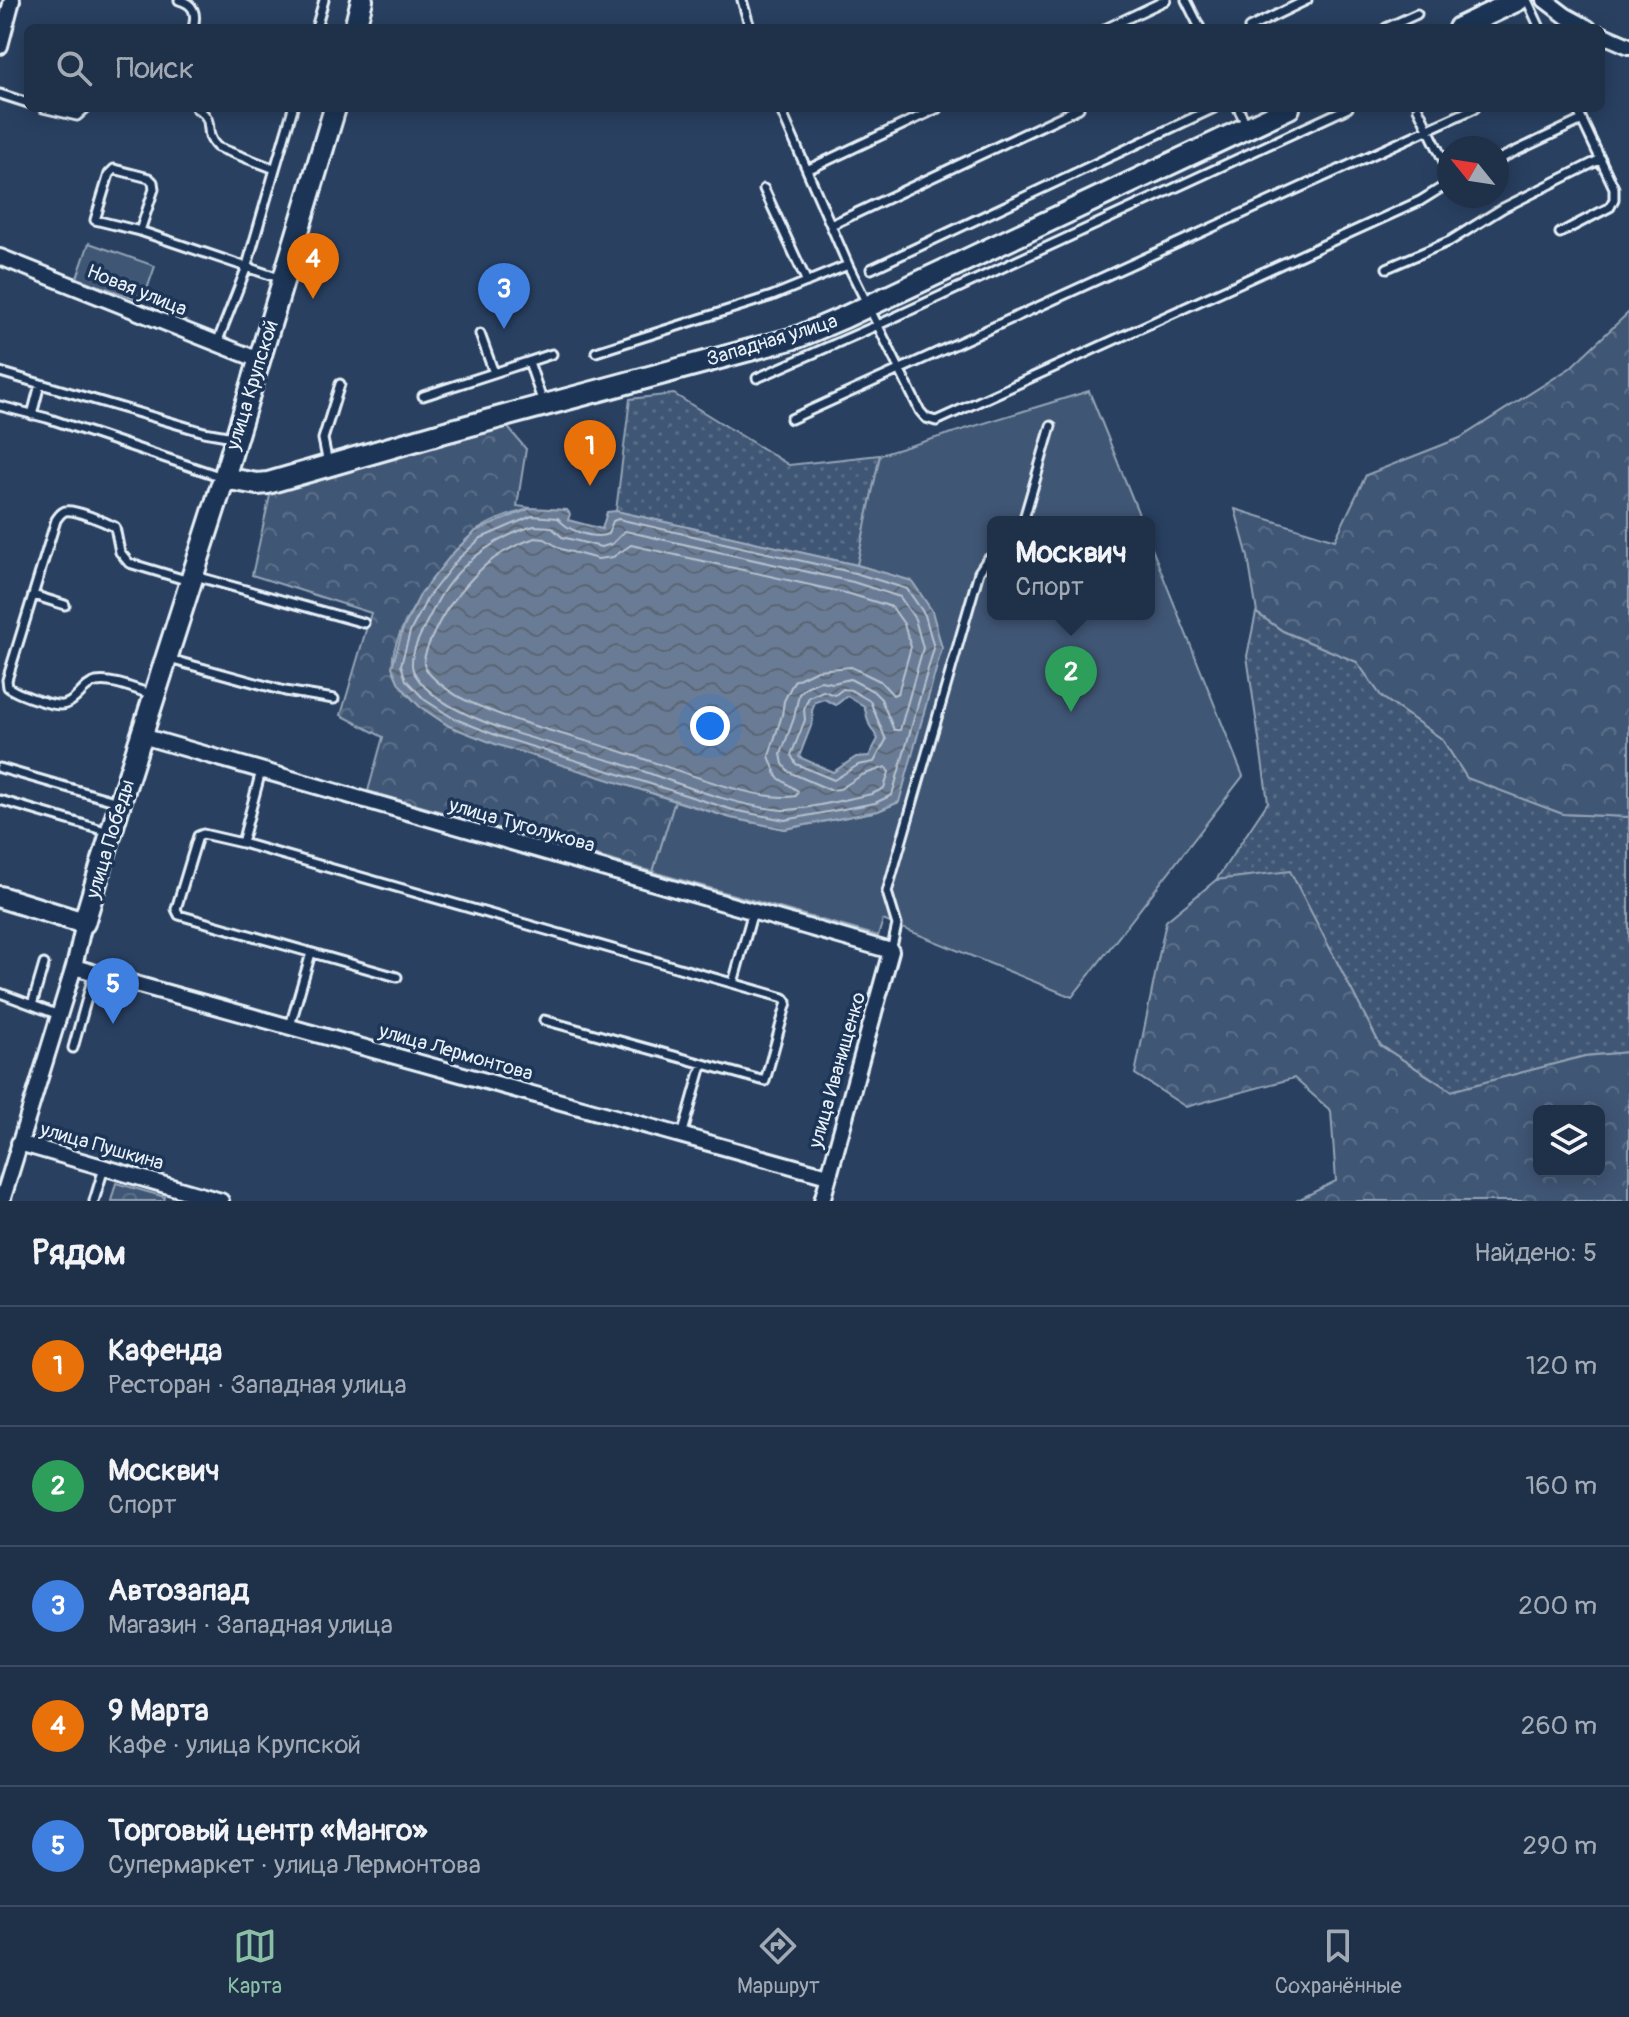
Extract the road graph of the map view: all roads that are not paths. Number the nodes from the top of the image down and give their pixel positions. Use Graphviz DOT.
graph roads {
  1 [pos="12,0"];
  2 [pos="179,0"];
  3 [pos="324,0"];
  4 [pos="362,0"];
  5 [pos="742,0"];
  6 [pos="1166,0"];
  7 [pos="1186,0"];
  8 [pos="1307,0"];
  9 [pos="1518,0"];
  10 [pos="1527,0"];
  11 [pos="1545,0"];
  12 [pos="1417,14"];
  13 [pos="194,24"];
  14 [pos="317,24"];
  15 [pos="356,24"];
  16 [pos="749,24"];
  17 [pos="1115,24"];
  18 [pos="1198,24"];
  19 [pos="1257,24"];
  20 [pos="1395,24"];
  21 [pos="1467,24"];
  22 [pos="1538,24"];
  23 [pos="1581,24"];
  24 [pos="1605,36"];
  25 [pos="0,46"];
  26 [pos="1629,46"];
  27 [pos="0,94"];
  28 [pos="24,102"];
  29 [pos="60,112"];
  30 [pos="82,112"];
  31 [pos="203,112"];
  32 [pos="292,112"];
  33 [pos="334,112"];
  34 [pos="782,112"];
  35 [pos="930,112"];
  36 [pos="1071,112"];
  37 [pos="1205,112"];
  38 [pos="1240,112"];
  39 [pos="1281,112"];
  40 [pos="1339,112"];
  41 [pos="1420,112"];
  42 [pos="1466,112"];
  43 [pos="1579,112"];
  44 [pos="1582,120"];
  45 [pos="1247,128"];
  46 [pos="1428,128"];
  47 [pos="1437,147"];
  48 [pos="1509,154"];
  49 [pos="1601,159"];
  50 [pos="275,169"];
  51 [pos="807,170"];
  52 [pos="764,189"];
  53 [pos="1437,190"];
  54 [pos="831,225"];
  55 [pos="140,231"];
  56 [pos="1560,233"];
  57 [pos="0,257"];
  58 [pos="848,265"];
  59 [pos="1387,268"];
  60 [pos="246,269"];
  61 [pos="871,269"];
  62 [pos="284,279"];
  63 [pos="807,282"];
  64 [pos="873,316"];
  65 [pos="480,334"];
  66 [pos="217,344"];
  67 [pos="596,352"];
  68 [pos="552,354"];
  69 [pos="259,360"];
  70 [pos="529,362"];
  71 [pos="900,368"];
  72 [pos="0,372"];
  73 [pos="494,373"];
  74 [pos="757,378"];
  75 [pos="40,384"];
  76 [pos="340,384"];
  77 [pos="423,396"];
  78 [pos="543,405"];
  79 [pos="0,406"];
  80 [pos="32,415"];
  81 [pos="791,419"];
  82 [pos="1051,426"];
  83 [pos="236,437"];
  84 [pos="329,466"];
  85 [pos="224,478"];
  86 [pos="1025,516"];
  87 [pos="987,563"];
  88 [pos="192,578"];
  89 [pos="33,595"];
  90 [pos="65,605"];
  91 [pos="364,623"];
  92 [pos="167,658"];
  93 [pos="155,695"];
  94 [pos="334,699"];
  95 [pos="142,736"];
  96 [pos="0,768"];
  97 [pos="261,771"];
  98 [pos="0,800"];
  99 [pos="120,803"];
  100 [pos="111,833"];
  101 [pos="242,843"];
  102 [pos="0,897"];
  103 [pos="753,911"];
  104 [pos="84,923"];
  105 [pos="891,951"];
  106 [pos="311,953"];
  107 [pos="44,964"];
  108 [pos="74,967"];
  109 [pos="94,973"];
  110 [pos="397,977"];
  111 [pos="733,983"];
  112 [pos="0,993"];
  113 [pos="32,1005"];
  114 [pos="59,1015"];
  115 [pos="544,1020"];
  116 [pos="290,1026"];
  117 [pos="73,1048"];
  118 [pos="702,1065"];
  119 [pos="682,1137"];
  120 [pos="19,1143"];
  121 [pos="104,1168"];
  122 [pos="828,1176"];
  123 [pos="188,1196"];
  124 [pos="2,1201"];
  125 [pos="94,1201"];
  126 [pos="221,1201"];
  127 [pos="822,1201"];
  1 -- 25 [label="street"];
  2 -- 13 [label="lane"];
  3 -- 14 [label="lane"];
  4 -- 15 [label="street"];
  5 -- 16 [label="lane"];
  6 -- 17 [label="lane"];
  7 -- 18 [label="lane"];
  8 -- 19 [label="lane"];
  9 -- 21 [label="street"];
  10 -- 22 [label="lane"];
  11 -- 23 [label="street"];
  12 -- 20 [label="lane"];
  24 -- 26 [label="street"];
  27 -- 28 [label="lane"];
  29 -- 30 [label="lane"];
  31 -- 50 [label="lane"];
  32 -- 50 [label="lane"];
  33 -- 62 [label="street, улица Крупской"];
  34 -- 51 [label="lane"];
  35 -- 51 [label="lane"];
  36 -- 54 [label="lane"];
  37 -- 61 [label="lane"];
  38 -- 45 [label="lane"];
  39 -- 45 [label="street, Западная улица"];
  40 -- 64 [label="lane"];
  41 -- 46 [label="lane"];
  42 -- 46 [label="lane"];
  43 -- 44 [label="lane"];
  44 -- 48 [label="lane"];
  44 -- 49 [label="lane"];
  45 -- 64 [label="street, Западная улица"];
  46 -- 47 [label="lane"];
  46 -- 71 [label="lane"];
  49 -- 56 [label="lane"];
  49 -- 59 [label="lane"];
  50 -- 60 [label="lane"];
  51 -- 54 [label="lane"];
  52 -- 63 [label="lane"];
  53 -- 71 [label="lane"];
  54 -- 58 [label="lane"];
  55 -- 55 [label="lane"];
  55 -- 60 [label="lane"];
  57 -- 66 [label="street, Новая улица"];
  58 -- 63 [label="lane"];
  58 -- 64 [label="lane"];
  60 -- 62 [label="lane"];
  60 -- 66 [label="lane"];
  62 -- 69 [label="street, улица Крупской"];
  63 -- 67 [label="lane"];
  64 -- 71 [label="lane"];
  64 -- 74 [label="lane"];
  64 -- 78 [label="street, Западная улица"];
  65 -- 73 [label="lane"];
  66 -- 69 [label="street, Новая улица"];
  68 -- 70 [label="lane"];
  69 -- 83 [label="street, улица Крупской"];
  70 -- 73 [label="lane"];
  70 -- 78 [label="lane"];
  71 -- 81 [label="lane"];
  72 -- 75 [label="lane"];
  73 -- 77 [label="lane"];
  75 -- 80 [label="lane"];
  75 -- 83 [label="lane"];
  76 -- 84 [label="lane"];
  78 -- 84 [label="street, Западная улица"];
  79 -- 80 [label="lane"];
  80 -- 85 [label="lane"];
  82 -- 86 [label="lane"];
  83 -- 85 [label="street, улица Крупской"];
  84 -- 85 [label="street, Западная улица"];
  85 -- 88 [label="street, улица Победы"];
  87 -- 105 [label="lane"];
  88 -- 89 [label="lane"];
  88 -- 91 [label="lane"];
  88 -- 92 [label="street, улица Победы"];
  89 -- 90 [label="lane"];
  89 -- 93 [label="lane"];
  92 -- 93 [label="street, улица Победы"];
  92 -- 94 [label="lane"];
  93 -- 95 [label="street, улица Победы"];
  95 -- 97 [label="street, улица Туголукова"];
  95 -- 99 [label="street, улица Победы"];
  96 -- 99 [label="lane"];
  97 -- 101 [label="lane"];
  97 -- 103 [label="street, улица Туголукова"];
  98 -- 100 [label="lane"];
  99 -- 100 [label="street, улица Победы"];
  100 -- 104 [label="street, улица Победы"];
  101 -- 106 [label="lane"];
  101 -- 111 [label="lane"];
  102 -- 104 [label="street"];
  103 -- 105 [label="street, улица Туголукова"];
  103 -- 111 [label="lane"];
  104 -- 108 [label="street, улица Победы"];
  105 -- 122 [label="street, улица Иванищенко"];
  106 -- 110 [label="lane"];
  106 -- 116 [label="lane"];
  107 -- 113 [label="lane"];
  108 -- 109 [label="street, улица Лермонтова"];
  108 -- 114 [label="street, улица Победы"];
  109 -- 116 [label="street, улица Лермонтова"];
  109 -- 117 [label="lane"];
  111 -- 118 [label="lane"];
  112 -- 113 [label="lane"];
  113 -- 114 [label="lane"];
  114 -- 120 [label="street, улица Победы"];
  115 -- 118 [label="lane"];
  116 -- 119 [label="street, улица Лермонтова"];
  118 -- 119 [label="lane"];
  119 -- 122 [label="street, улица Лермонтова"];
  120 -- 121 [label="street, улица Пушкина"];
  120 -- 124 [label="street, улица Победы"];
  121 -- 123 [label="street, улица Пушкина"];
  121 -- 125 [label="lane"];
  122 -- 127 [label="street, улица Иванищенко"];
  123 -- 126 [label="street, улица Пушкина"];
}
